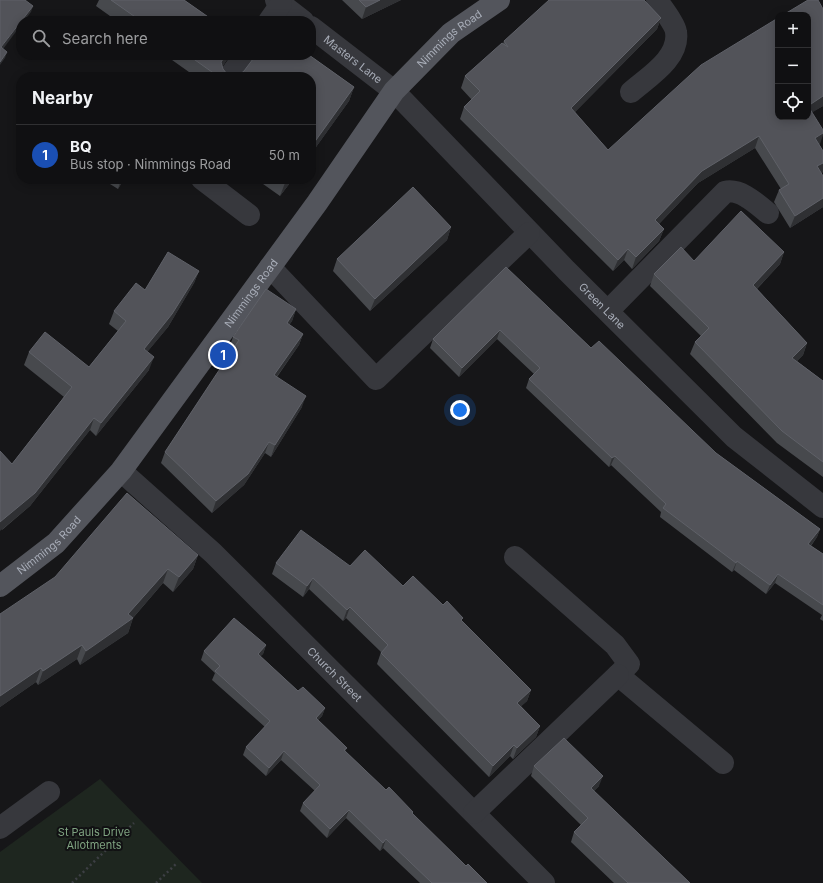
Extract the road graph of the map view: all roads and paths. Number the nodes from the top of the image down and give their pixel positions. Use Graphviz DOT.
graph roads {
  1 [pos="499,0"];
  2 [pos="657,0"];
  3 [pos="275,8"];
  4 [pos="292,16"];
  5 [pos="316,31"];
  6 [pos="241,60"];
  7 [pos="233,72"];
  8 [pos="394,91"];
  9 [pos="631,92"];
  10 [pos="209,184"];
  11 [pos="768,213"];
  12 [pos="249,215"];
  13 [pos="530,233"];
  14 [pos="270,267"];
  15 [pos="608,311"];
  16 [pos="121,471"];
  17 [pos="823,507"];
  18 [pos="515,557"];
  19 [pos="0,586"];
  20 [pos="618,675"];
  21 [pos="723,763"];
  22 [pos="49,792"];
  23 [pos="474,813"];
  24 [pos="134,823"];
  25 [pos="0,828"];
  26 [pos="176,864"];
  27 [pos="72,883"];
  28 [pos="156,883"];
  29 [pos="544,883"];
  1 -- 8 [label="main road, Nimmings Road"];
  2 -- 9 [label="street"];
  3 -- 4 [label="street"];
  5 -- 8 [label="street, Masters Lane"];
  6 -- 7 [label="street"];
  8 -- 13 [label="street, Green Lane"];
  8 -- 14 [label="main road, Nimmings Road"];
  10 -- 12 [label="street"];
  11 -- 15 [label="street"];
  13 -- 14 [label="street"];
  13 -- 15 [label="street, Green Lane"];
  14 -- 16 [label="main road, Nimmings Road"];
  15 -- 17 [label="street, Green Lane"];
  16 -- 19 [label="main road, Nimmings Road"];
  16 -- 23 [label="street, Church Street"];
  18 -- 20 [label="street"];
  20 -- 21 [label="street"];
  20 -- 23 [label="street"];
  22 -- 25 [label="street"];
  23 -- 29 [label="street, Church Street"];
  24 -- 27 [label="path"];
  26 -- 28 [label="path"];
}
